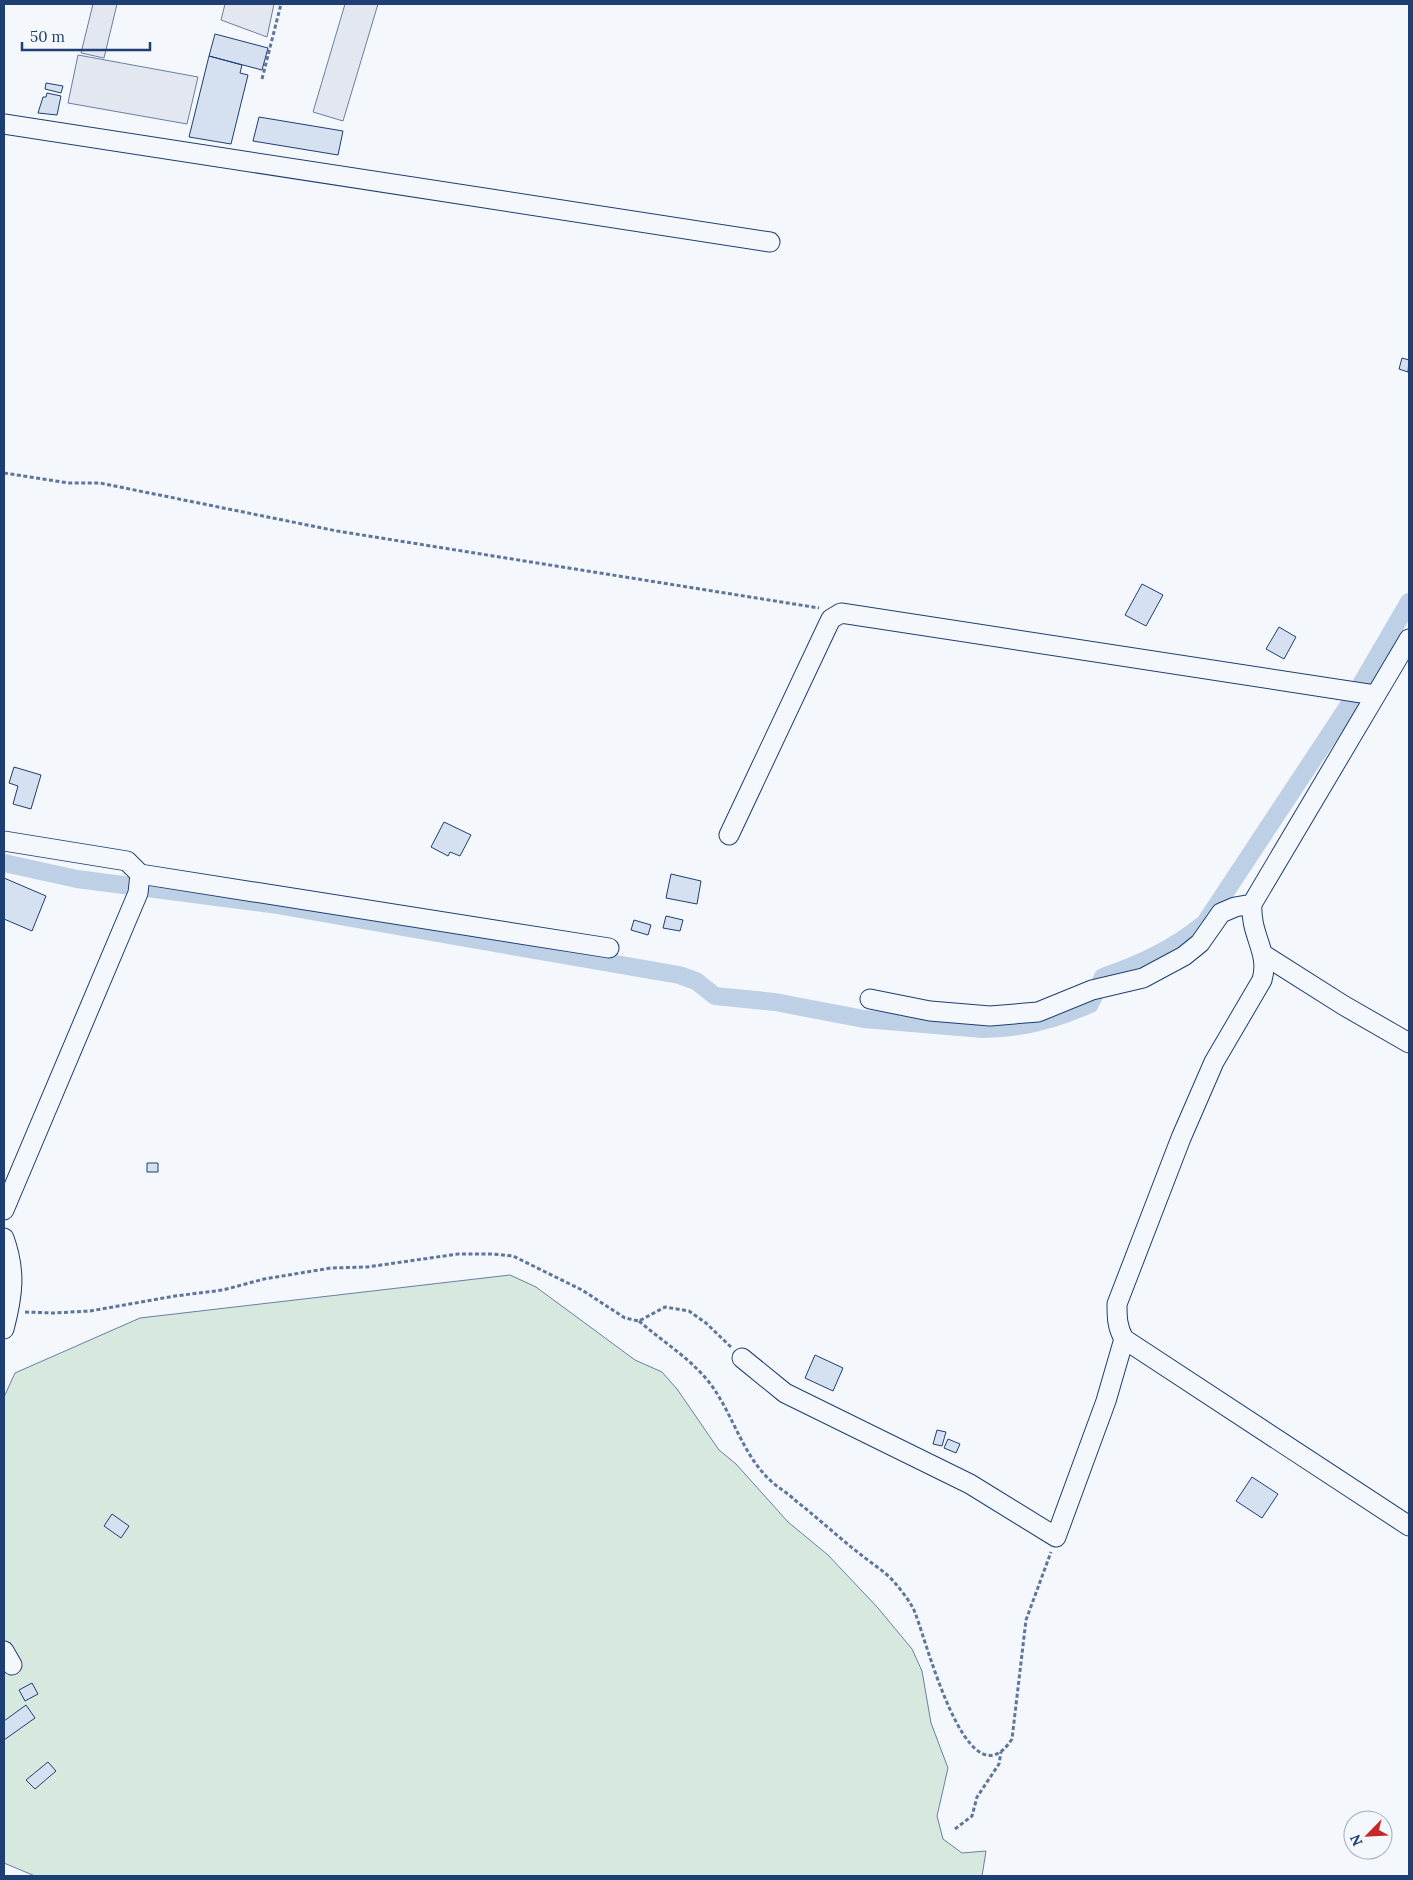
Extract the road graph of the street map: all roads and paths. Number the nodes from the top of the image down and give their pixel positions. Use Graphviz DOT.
graph roads {
  1 [pos="281,4"];
  2 [pos="262,79"];
  3 [pos="4,124"];
  4 [pos="770,242"];
  5 [pos="4,473"];
  6 [pos="841,614"];
  7 [pos="1409,639"];
  8 [pos="1375,696"];
  9 [pos="729,835"];
  10 [pos="4,841"];
  11 [pos="139,882"];
  12 [pos="1252,904"];
  13 [pos="609,948"];
  14 [pos="1264,955"];
  15 [pos="870,999"];
  16 [pos="1409,1043"];
  17 [pos="4,1210"];
  18 [pos="4,1238"];
  19 [pos="9,1310"];
  20 [pos="639,1321"];
  21 [pos="4,1329"];
  22 [pos="1124,1339"];
  23 [pos="742,1358"];
  24 [pos="1409,1526"];
  25 [pos="1056,1537"];
  26 [pos="1001,1752"];
  27 [pos="955,1829"];
  1 -- 2 [label="path"];
  3 -- 4 [label="street"];
  5 -- 6 [label="path"];
  6 -- 8 [label="street"];
  6 -- 9 [label="street"];
  7 -- 8 [label="street"];
  8 -- 12 [label="street"];
  10 -- 11 [label="street"];
  11 -- 13 [label="street"];
  11 -- 17 [label="street"];
  12 -- 14 [label="street"];
  12 -- 15 [label="street"];
  14 -- 16 [label="street"];
  14 -- 22 [label="street"];
  18 -- 19 [label="street"];
  19 -- 20 [label="path"];
  19 -- 21 [label="street"];
  20 -- 23 [label="path"];
  20 -- 26 [label="path"];
  22 -- 24 [label="street"];
  22 -- 25 [label="street"];
  23 -- 25 [label="street"];
  25 -- 26 [label="path"];
  26 -- 27 [label="path"];
}
